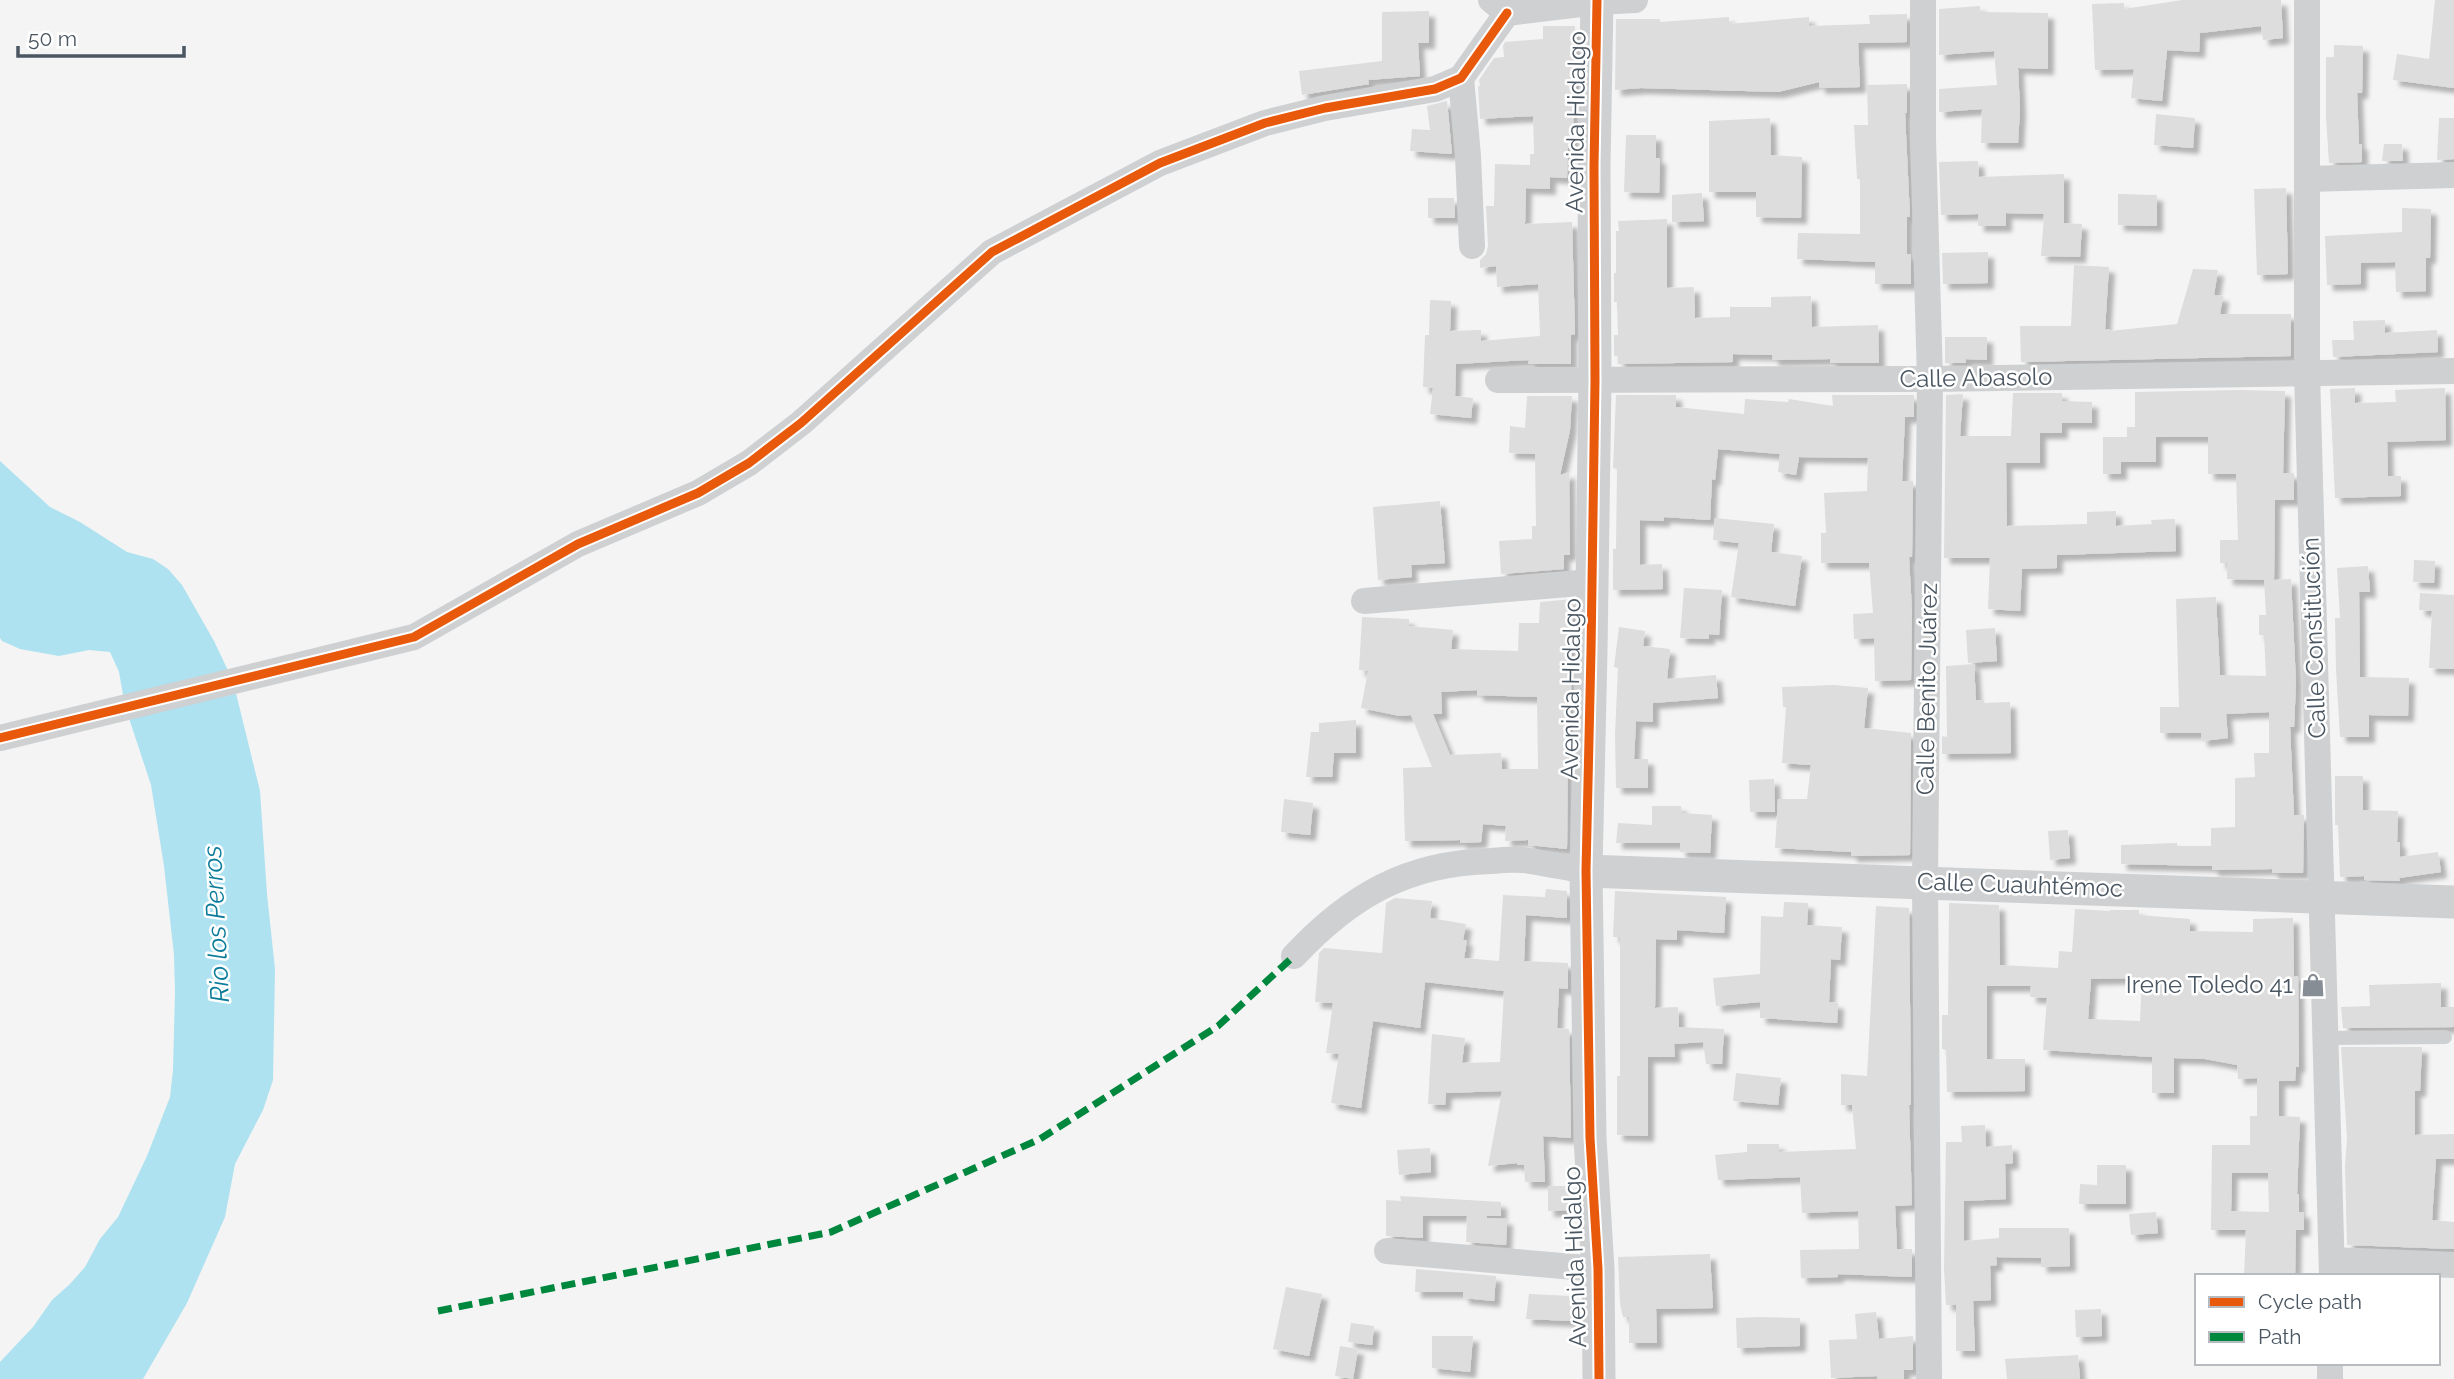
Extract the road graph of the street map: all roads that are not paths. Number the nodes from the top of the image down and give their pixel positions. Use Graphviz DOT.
graph roads {
  1 [pos="1635,0"];
  2 [pos="1923,0"];
  3 [pos="2307,0"];
  4 [pos="1597,1"];
  5 [pos="1499,7"];
  6 [pos="1461,78"];
  7 [pos="2454,175"];
  8 [pos="2307,179"];
  9 [pos="1472,246"];
  10 [pos="2454,371"];
  11 [pos="2306,372"];
  12 [pos="1930,379"];
  13 [pos="1499,380"];
  14 [pos="1595,381"];
  15 [pos="1592,582"];
  16 [pos="1364,601"];
  17 [pos="0,738"];
  18 [pos="1586,871"];
  19 [pos="1925,882"];
  20 [pos="2321,896"];
  21 [pos="2454,902"];
  22 [pos="1294,956"];
  23 [pos="2445,1037"];
  24 [pos="2326,1038"];
  25 [pos="1387,1251"];
  26 [pos="2454,1265"];
  27 [pos="2332,1268"];
  28 [pos="1598,1269"];
  29 [pos="1599,1379"];
  30 [pos="1929,1379"];
  1 -- 4 [label="street"];
  2 -- 12 [label="street, Calle Benito Juárez"];
  3 -- 8 [label="street, Calle Constitución"];
  4 -- 5 [label="street"];
  4 -- 14 [label="street, Avenida Hidalgo"];
  5 -- 6 [label="street"];
  6 -- 9 [label="street"];
  6 -- 17 [label="street"];
  7 -- 8 [label="street"];
  8 -- 11 [label="street, Calle Constitución"];
  10 -- 11 [label="street, Calle Abasolo"];
  11 -- 12 [label="street, Calle Abasolo"];
  11 -- 20 [label="street, Calle Constitución"];
  12 -- 14 [label="street, Calle Abasolo"];
  12 -- 19 [label="street, Calle Benito Juárez"];
  13 -- 14 [label="street, Calle Abasolo"];
  14 -- 15 [label="street, Avenida Hidalgo"];
  15 -- 16 [label="street"];
  15 -- 18 [label="street, Avenida Hidalgo"];
  18 -- 19 [label="street, Calle Cuauhtémoc"];
  18 -- 22 [label="street"];
  18 -- 28 [label="street, Avenida Hidalgo"];
  19 -- 20 [label="street, Calle Cuauhtémoc"];
  19 -- 30 [label="street, Calle Benito Juárez"];
  20 -- 21 [label="street, Calle Cuauhtémoc"];
  20 -- 24 [label="street, Calle Constitución"];
  23 -- 24 [label="lane"];
  24 -- 27 [label="street, Calle Constitución"];
  25 -- 28 [label="street"];
  26 -- 27 [label="street"];
  28 -- 29 [label="street, Avenida Hidalgo"];
}
